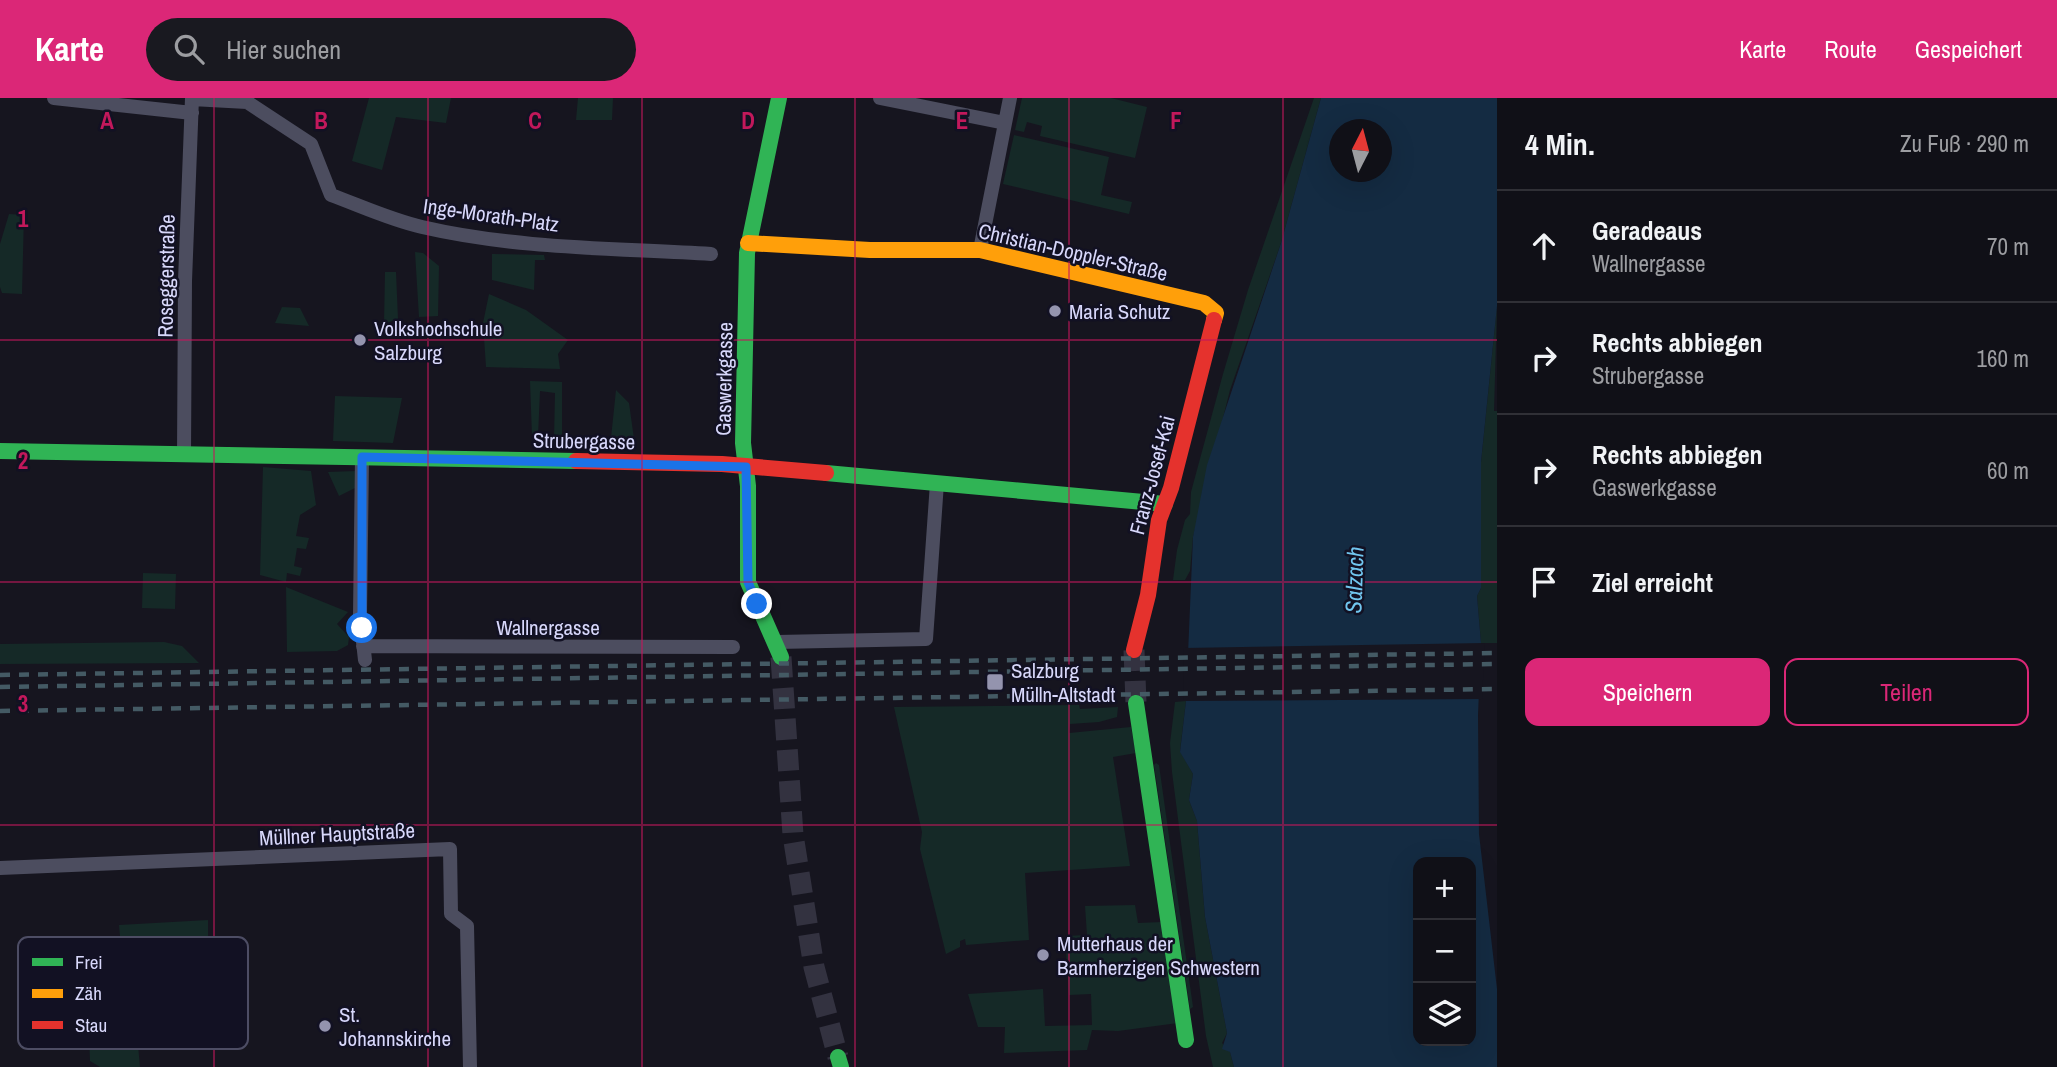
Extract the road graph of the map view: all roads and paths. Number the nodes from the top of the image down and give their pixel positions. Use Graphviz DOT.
graph roads {
  1 [pos="54,98"];
  2 [pos="779,98"];
  3 [pos="880,98"];
  4 [pos="1010,98"];
  5 [pos="192,103"];
  6 [pos="1005,122"];
  7 [pos="748,243"];
  8 [pos="980,250"];
  9 [pos="711,254"];
  10 [pos="1216,313"];
  11 [pos="0,451"];
  12 [pos="184,454"];
  13 [pos="362,457"];
  14 [pos="746,467"];
  15 [pos="937,483"];
  16 [pos="1165,503"];
  17 [pos="733,647"];
  18 [pos="779,649"];
  19 [pos="1134,650"];
  20 [pos="1136,703"];
  21 [pos="0,868"];
  22 [pos="1186,1040"];
  23 [pos="470,1067"];
  1 -- 5 [label="street, Inge-Morath-Platz"];
  2 -- 7 [label="street, Gaswerkgasse"];
  3 -- 6 [label="street"];
  4 -- 6 [label="street"];
  5 -- 9 [label="street, Inge-Morath-Platz"];
  5 -- 12 [label="street, Roseggerstraße"];
  6 -- 8 [label="street"];
  7 -- 8 [label="street, Christian-Doppler-Straße"];
  7 -- 14 [label="street, Gaswerkgasse"];
  8 -- 10 [label="street, Christian-Doppler-Straße"];
  10 -- 16 [label="street, Franz-Josef-Kai"];
  11 -- 12 [label="street, Strubergasse"];
  12 -- 13 [label="street, Strubergasse"];
  13 -- 14 [label="street, Strubergasse"];
  13 -- 17 [label="street, Wallnergasse"];
  14 -- 15 [label="street, Strubergasse"];
  14 -- 18 [label="street, Gaswerkgasse"];
  15 -- 16 [label="street, Strubergasse"];
  15 -- 18 [label="street"];
  16 -- 19 [label="street, Franz-Josef-Kai"];
  20 -- 22 [label="street"];
  21 -- 23 [label="street, Müllner Hauptstraße"];
}
